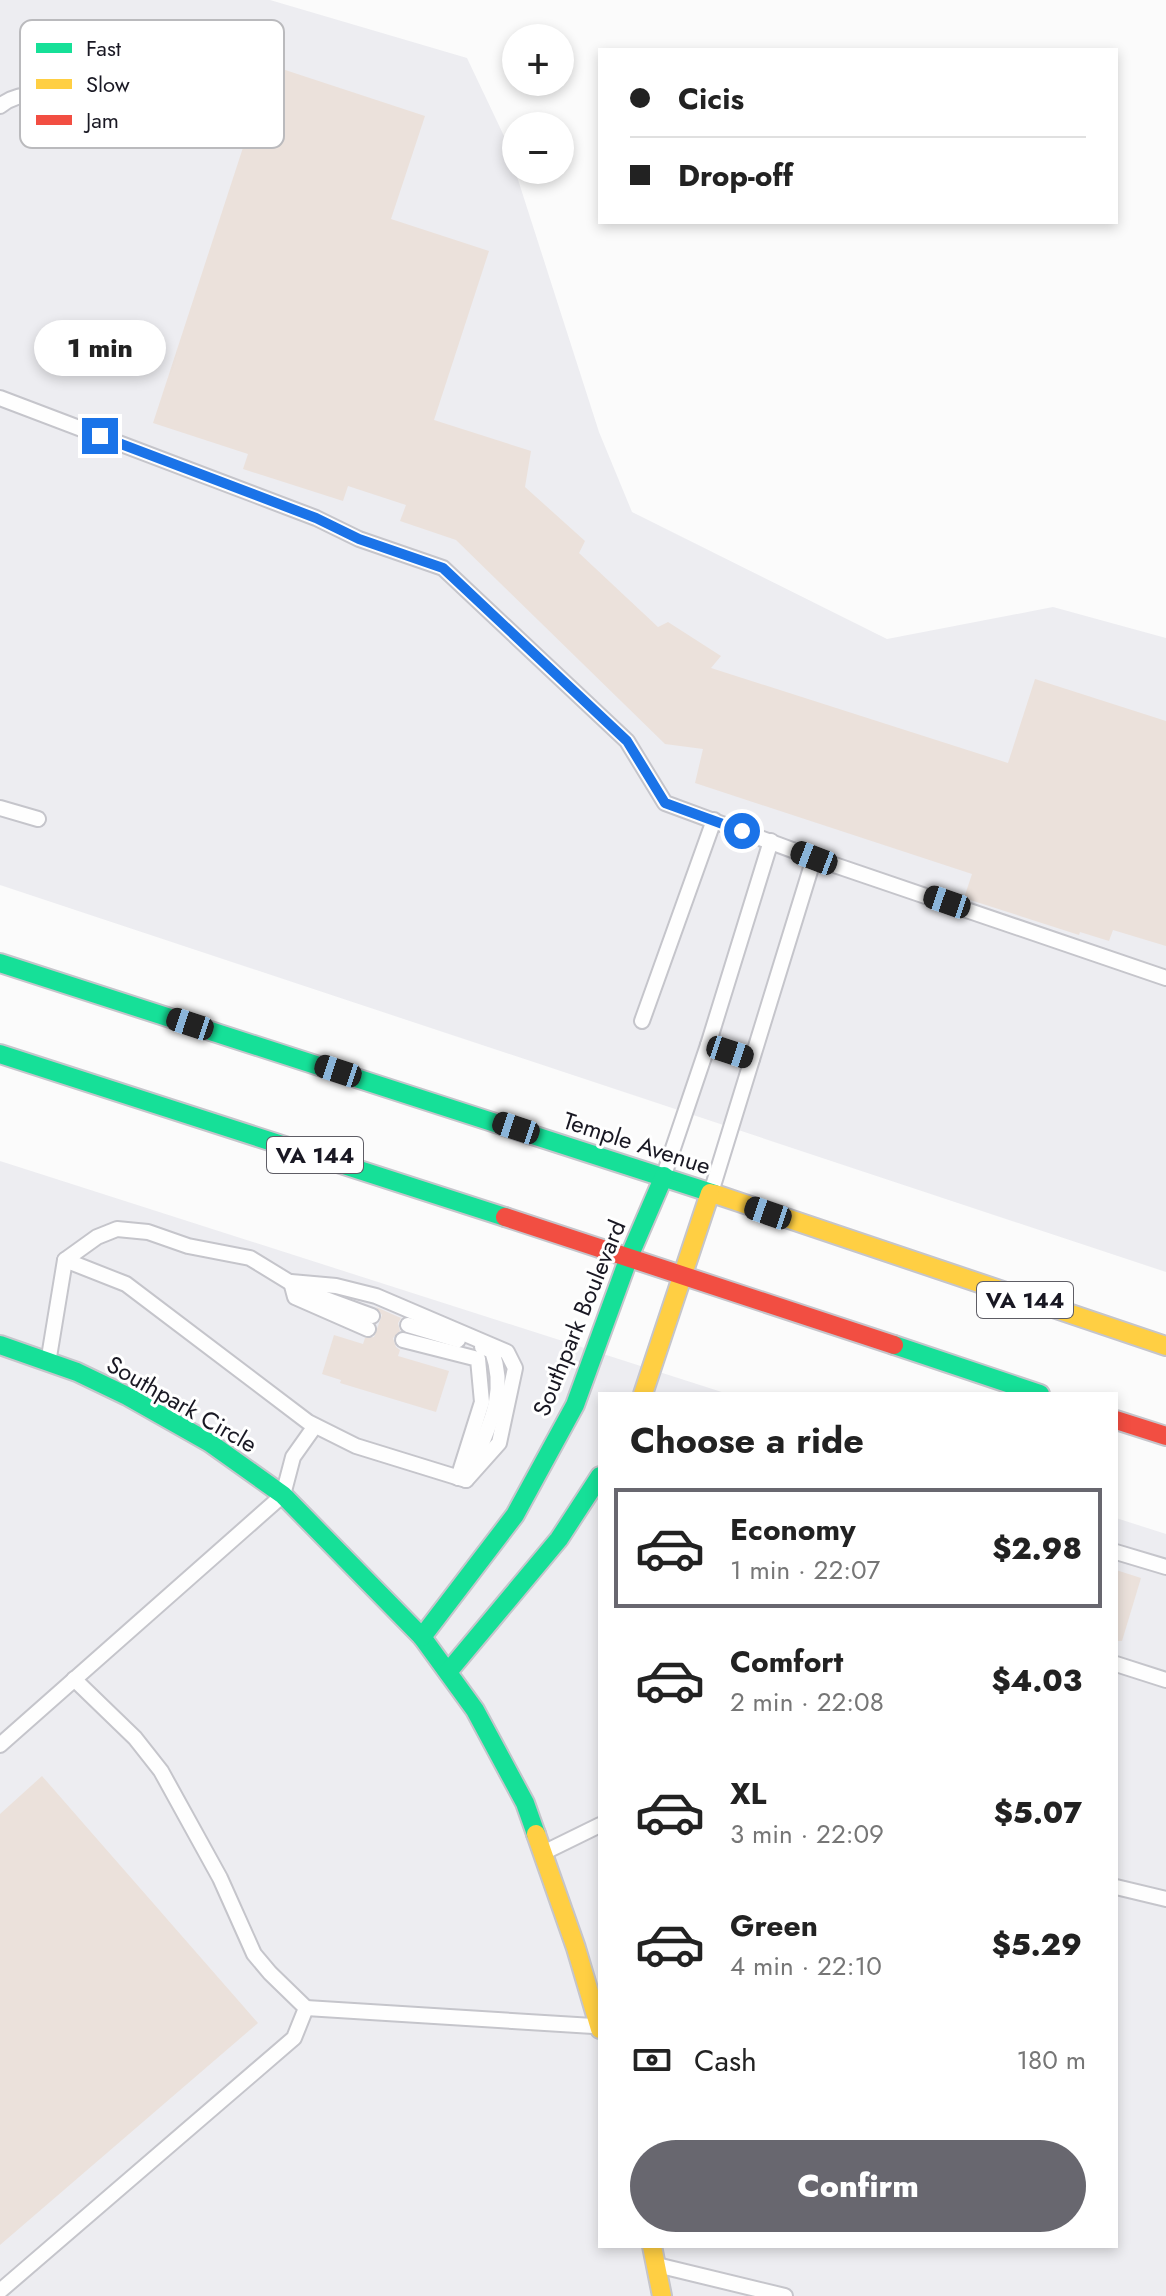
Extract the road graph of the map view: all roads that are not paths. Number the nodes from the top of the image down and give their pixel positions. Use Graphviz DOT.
graph roads {
  1 [pos="20,97"];
  2 [pos="0,106"];
  3 [pos="0,398"];
  4 [pos="0,808"];
  5 [pos="38,819"];
  6 [pos="714,820"];
  7 [pos="771,841"];
  8 [pos="814,858"];
  9 [pos="0,963"];
  10 [pos="1166,978"];
  11 [pos="642,1021"];
  12 [pos="708,1045"];
  13 [pos="0,1054"];
  14 [pos="752,1059"];
  15 [pos="664,1176"];
  16 [pos="710,1193"];
  17 [pos="629,1257"];
  18 [pos="65,1260"];
  19 [pos="681,1274"];
  20 [pos="291,1282"];
  21 [pos="370,1323"];
  22 [pos="405,1332"];
  23 [pos="0,1345"];
  24 [pos="1166,1346"];
  25 [pos="48,1361"];
  26 [pos="644,1392"];
  27 [pos="1034,1392"];
  28 [pos="1118,1421"];
  29 [pos="315,1426"];
  30 [pos="1166,1436"];
  31 [pos="462,1479"];
  32 [pos="598,1479"];
  33 [pos="283,1495"];
  34 [pos="1118,1553"];
  35 [pos="1166,1567"];
  36 [pos="422,1637"];
  37 [pos="1118,1665"];
  38 [pos="448,1672"];
  39 [pos="74,1679"];
  40 [pos="1166,1680"];
  41 [pos="0,1745"];
  42 [pos="598,1826"];
  43 [pos="543,1853"];
  44 [pos="1118,1887"];
  45 [pos="1166,1899"];
  46 [pos="306,2008"];
  47 [pos="598,2019"];
  48 [pos="598,2028"];
  49 [pos="652,2248"];
  50 [pos="656,2265"];
  51 [pos="0,2291"];
  52 [pos="747,2291"];
  53 [pos="662,2296"];
  54 [pos="785,2296"];
  1 -- 2 [label="lane"];
  3 -- 6 [label="lane"];
  4 -- 5 [label="lane"];
  6 -- 7 [label="lane"];
  6 -- 11 [label="lane"];
  7 -- 8 [label="lane"];
  7 -- 12 [label="lane"];
  8 -- 10 [label="lane"];
  8 -- 14 [label="lane"];
  9 -- 15 [label="main road, Temple Avenue / VA 144"];
  12 -- 14 [label="lane"];
  12 -- 15 [label="lane"];
  13 -- 17 [label="main road, VA 144"];
  14 -- 16 [label="lane"];
  15 -- 16 [label="main road, Temple Avenue / VA 144"];
  15 -- 17 [label="main road, Southpark Boulevard"];
  16 -- 19 [label="main road"];
  16 -- 24 [label="main road, Temple Avenue / VA 144"];
  17 -- 19 [label="main road, VA 144"];
  17 -- 36 [label="main road, Southpark Boulevard"];
  18 -- 20 [label="lane"];
  18 -- 25 [label="lane"];
  18 -- 29 [label="lane"];
  19 -- 26 [label="main road"];
  19 -- 27 [label="main road, VA 144"];
  20 -- 21 [label="lane"];
  20 -- 31 [label="lane"];
  22 -- 31 [label="lane"];
  23 -- 25 [label="main road, Southpark Circle"];
  25 -- 33 [label="main road, Southpark Circle"];
  28 -- 30 [label="main road"];
  29 -- 31 [label="lane"];
  29 -- 33 [label="lane"];
  32 -- 38 [label="main road"];
  33 -- 36 [label="main road, Southpark Circle"];
  33 -- 39 [label="lane"];
  34 -- 35 [label="lane"];
  36 -- 38 [label="main road"];
  37 -- 40 [label="lane"];
  38 -- 43 [label="main road"];
  39 -- 41 [label="lane"];
  39 -- 46 [label="lane"];
  42 -- 43 [label="lane"];
  43 -- 47 [label="main road"];
  44 -- 45 [label="lane"];
  46 -- 48 [label="lane"];
  46 -- 51 [label="lane"];
  49 -- 50 [label="main road"];
  50 -- 52 [label="lane"];
  50 -- 53 [label="main road"];
  52 -- 54 [label="lane"];
}
